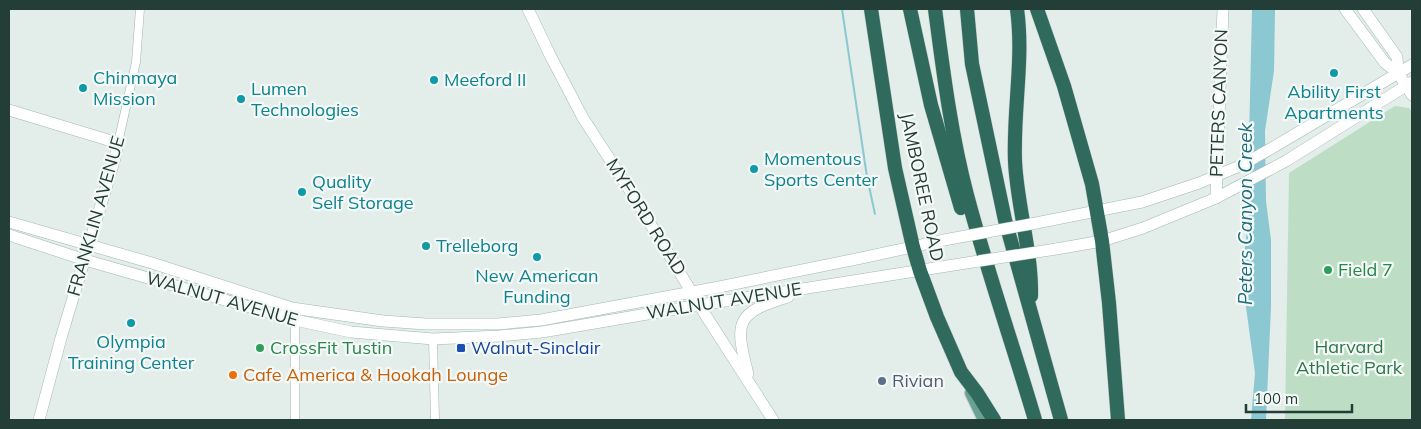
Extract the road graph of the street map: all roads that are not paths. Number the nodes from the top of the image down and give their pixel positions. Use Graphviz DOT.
graph roads {
  1 [pos="140,9"];
  2 [pos="528,9"];
  3 [pos="871,9"];
  4 [pos="910,9"];
  5 [pos="935,9"];
  6 [pos="967,9"];
  7 [pos="1017,9"];
  8 [pos="1037,9"];
  9 [pos="1044,9"];
  10 [pos="1223,9"];
  11 [pos="1345,9"];
  12 [pos="1363,9"];
  13 [pos="1412,65"];
  14 [pos="1398,73"];
  15 [pos="1064,86"];
  16 [pos="1410,87"];
  17 [pos="9,110"];
  18 [pos="118,143"];
  19 [pos="1217,175"];
  20 [pos="1216,198"];
  21 [pos="1097,212"];
  22 [pos="9,222"];
  23 [pos="9,235"];
  24 [pos="1102,241"];
  25 [pos="89,245"];
  26 [pos="913,247"];
  27 [pos="85,260"];
  28 [pos="920,271"];
  29 [pos="825,285"];
  30 [pos="692,292"];
  31 [pos="700,305"];
  32 [pos="1031,317"];
  33 [pos="295,320"];
  34 [pos="1006,330"];
  35 [pos="433,339"];
  36 [pos="961,372"];
  37 [pos="750,383"];
  38 [pos="39,420"];
  39 [pos="295,420"];
  40 [pos="435,420"];
  41 [pos="773,420"];
  42 [pos="984,420"];
  43 [pos="994,420"];
  44 [pos="1035,420"];
  45 [pos="1061,420"];
  46 [pos="1118,420"];
  1 -- 18 [label="street, FRANKLIN AVENUE"];
  2 -- 30 [label="main road, MYFORD ROAD"];
  3 -- 26 [label="highway, JAMBOREE ROAD"];
  4 -- 34 [label="highway"];
  5 -- 34 [label="highway"];
  6 -- 32 [label="highway"];
  7 -- 32 [label="highway"];
  8 -- 15 [label="highway"];
  9 -- 15 [label="highway"];
  10 -- 19 [label="main road, PETERS CANYON"];
  11 -- 14 [label="main road"];
  12 -- 14 [label="main road"];
  13 -- 14 [label="main road, WALNUT AVENUE"];
  14 -- 16 [label="main road"];
  14 -- 19 [label="main road, WALNUT AVENUE"];
  15 -- 21 [label="highway"];
  16 -- 20 [label="main road, WALNUT AVENUE"];
  17 -- 18 [label="main road"];
  18 -- 25 [label="main road, FRANKLIN AVENUE"];
  19 -- 20 [label="main road, PETERS CANYON"];
  19 -- 21 [label="main road, WALNUT AVENUE"];
  20 -- 24 [label="main road, WALNUT AVENUE"];
  21 -- 24 [label="highway"];
  21 -- 26 [label="main road, WALNUT AVENUE, bridge"];
  22 -- 25 [label="main road, WALNUT AVENUE"];
  23 -- 27 [label="main road, WALNUT AVENUE"];
  24 -- 28 [label="main road, WALNUT AVENUE, bridge"];
  24 -- 46 [label="highway"];
  25 -- 27 [label="main road, FRANKLIN AVENUE"];
  25 -- 30 [label="main road, WALNUT AVENUE"];
  26 -- 28 [label="highway, JAMBOREE ROAD"];
  26 -- 30 [label="main road, WALNUT AVENUE"];
  27 -- 33 [label="main road, WALNUT AVENUE"];
  27 -- 38 [label="main road, FRANKLIN AVENUE"];
  28 -- 29 [label="main road, WALNUT AVENUE"];
  28 -- 36 [label="highway, JAMBOREE ROAD"];
  29 -- 31 [label="main road, WALNUT AVENUE"];
  29 -- 37 [label="main road"];
  30 -- 31 [label="main road, MYFORD ROAD"];
  31 -- 35 [label="main road, WALNUT AVENUE"];
  31 -- 37 [label="main road, MYFORD ROAD"];
  32 -- 45 [label="highway"];
  33 -- 35 [label="main road, WALNUT AVENUE"];
  33 -- 39 [label="street"];
  34 -- 44 [label="highway"];
  35 -- 40 [label="street"];
  36 -- 42 [label="main road, JAMBOREE ROAD"];
  36 -- 43 [label="highway"];
  37 -- 41 [label="main road, MYFORD ROAD"];
}
